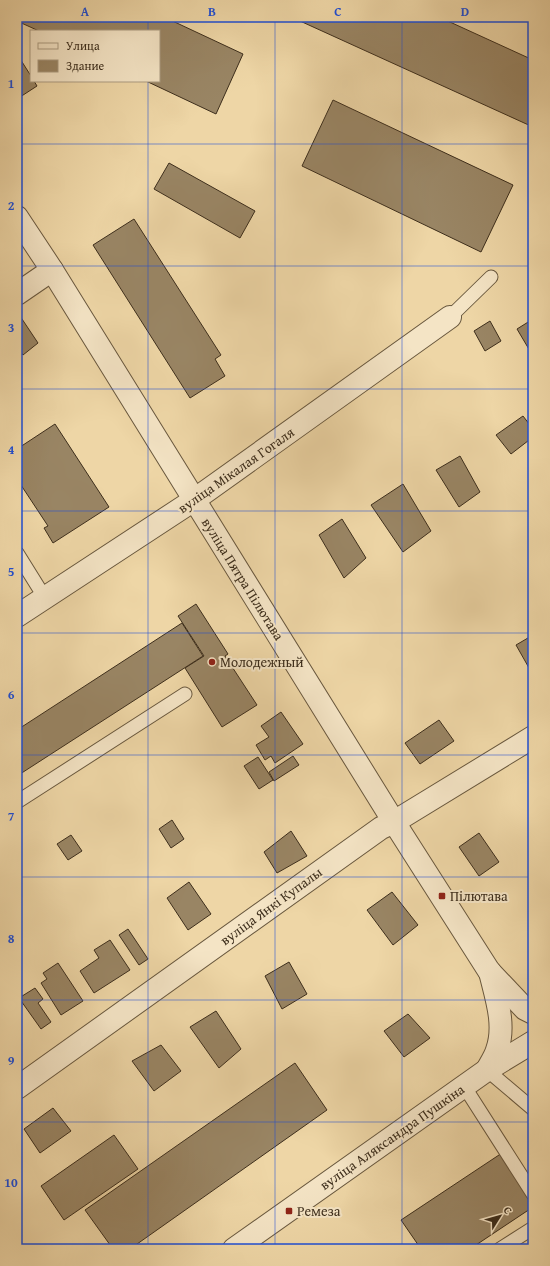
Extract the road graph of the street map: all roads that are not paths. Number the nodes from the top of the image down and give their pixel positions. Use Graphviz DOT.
graph roads {
  1 [pos="17,217"];
  2 [pos="52,270"];
  3 [pos="491,277"];
  4 [pos="17,294"];
  5 [pos="450,317"];
  6 [pos="194,500"];
  7 [pos="17,553"];
  8 [pos="45,598"];
  9 [pos="17,616"];
  10 [pos="185,694"];
  11 [pos="533,737"];
  12 [pos="17,802"];
  13 [pos="394,822"];
  14 [pos="489,971"];
  15 [pos="533,1012"];
  16 [pos="533,1042"];
  17 [pos="487,1070"];
  18 [pos="464,1086"];
  19 [pos="17,1088"];
  20 [pos="533,1108"];
  21 [pos="533,1194"];
  22 [pos="533,1228"];
  23 [pos="234,1249"];
  24 [pos="500,1249"];
  1 -- 2 [label="street, вуліца Пятра Пілютава"];
  2 -- 4 [label="street"];
  2 -- 6 [label="street, вуліца Пятра Пілютава"];
  3 -- 5 [label="lane"];
  5 -- 6 [label="street, вуліца Мікалая Гогаля"];
  6 -- 8 [label="street, вуліца Мікалая Гогаля"];
  6 -- 13 [label="street, вуліца Пятра Пілютава"];
  7 -- 8 [label="lane"];
  8 -- 9 [label="street, вуліца Мікалая Гогаля"];
  10 -- 12 [label="lane"];
  11 -- 13 [label="street, вуліца Янкі Купалы"];
  13 -- 14 [label="street, вуліца Пятра Пілютава"];
  13 -- 19 [label="street, вуліца Янкі Купалы"];
  14 -- 15 [label="street, вуліца Пятра Пілютава"];
  14 -- 17 [label="street"];
  16 -- 17 [label="street, вуліца Аляксандра Пушкіна"];
  17 -- 18 [label="street, вуліца Аляксандра Пушкіна"];
  17 -- 20 [label="lane"];
  18 -- 21 [label="lane"];
  18 -- 23 [label="street, вуліца Аляксандра Пушкіна"];
  22 -- 24 [label="lane"];
}
